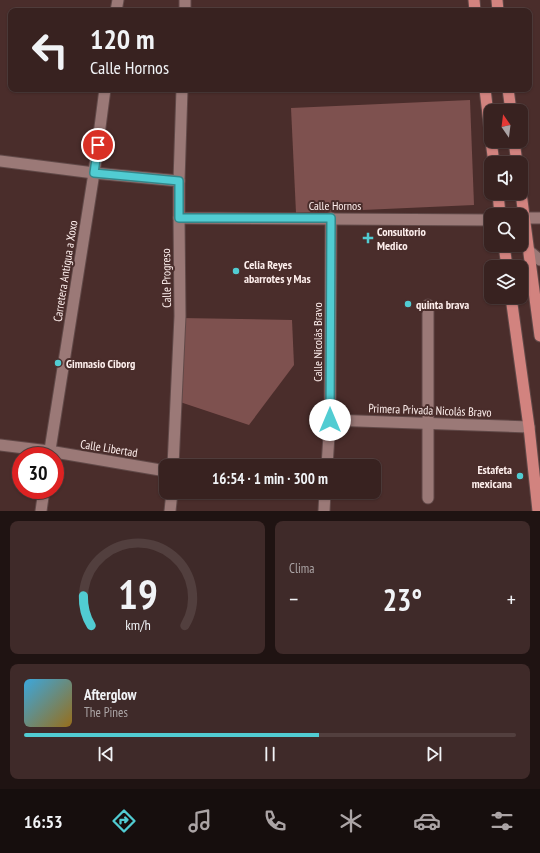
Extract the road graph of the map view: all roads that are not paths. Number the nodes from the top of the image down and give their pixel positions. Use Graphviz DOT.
graph roads {
  1 [pos="106,92"];
  2 [pos="182,92"];
  3 [pos="485,92"];
  4 [pos="508,92"];
  5 [pos="487,104"];
  6 [pos="510,104"];
  7 [pos="0,161"];
  8 [pos="94,173"];
  9 [pos="179,181"];
  10 [pos="179,218"];
  11 [pos="331,218"];
  12 [pos="528,218"];
  13 [pos="540,218"];
  14 [pos="484,220"];
  15 [pos="528,246"];
  16 [pos="529,251"];
  17 [pos="540,260"];
  18 [pos="512,304"];
  19 [pos="428,305"];
  20 [pos="540,336"];
  21 [pos="330,420"];
  22 [pos="428,424"];
  23 [pos="529,427"];
  24 [pos="0,446"];
  25 [pos="50,447"];
  26 [pos="12,448"];
  27 [pos="64,456"];
  28 [pos="173,459"];
  29 [pos="327,459"];
  30 [pos="159,470"];
  31 [pos="428,498"];
  32 [pos="43,499"];
  33 [pos="171,499"];
  34 [pos="325,499"];
  35 [pos="41,511"];
  36 [pos="170,511"];
  37 [pos="324,511"];
  38 [pos="538,511"];
  1 -- 8 [label="street, Carretera Antigua a Xoxo"];
  2 -- 9 [label="street, Calle Progreso"];
  3 -- 5 [label="main road"];
  4 -- 6 [label="main road"];
  7 -- 8 [label="street"];
  8 -- 9 [label="street"];
  8 -- 25 [label="street, Carretera Antigua a Xoxo"];
  9 -- 10 [label="street, Calle Progreso"];
  10 -- 11 [label="street, Calle Hornos"];
  10 -- 28 [label="street, Calle Progreso"];
  11 -- 14 [label="street, Calle Hornos"];
  11 -- 21 [label="street, Calle Nicolás Bravo"];
  12 -- 13 [label="street"];
  15 -- 16 [label="main road"];
  16 -- 17 [label="street"];
  16 -- 20 [label="main road"];
  18 -- 23 [label="main road"];
  19 -- 22 [label="street"];
  21 -- 22 [label="street, Primera Privada Nicolás Bravo"];
  21 -- 29 [label="street, Calle Nicolás Bravo"];
  22 -- 23 [label="street, Primera Privada Nicolás Bravo"];
  22 -- 31 [label="street"];
  23 -- 38 [label="main road"];
  24 -- 26 [label="street, Calle Libertad"];
  27 -- 30 [label="street, Calle Libertad"];
  32 -- 35 [label="street"];
  33 -- 36 [label="street"];
  34 -- 37 [label="street"];
}
